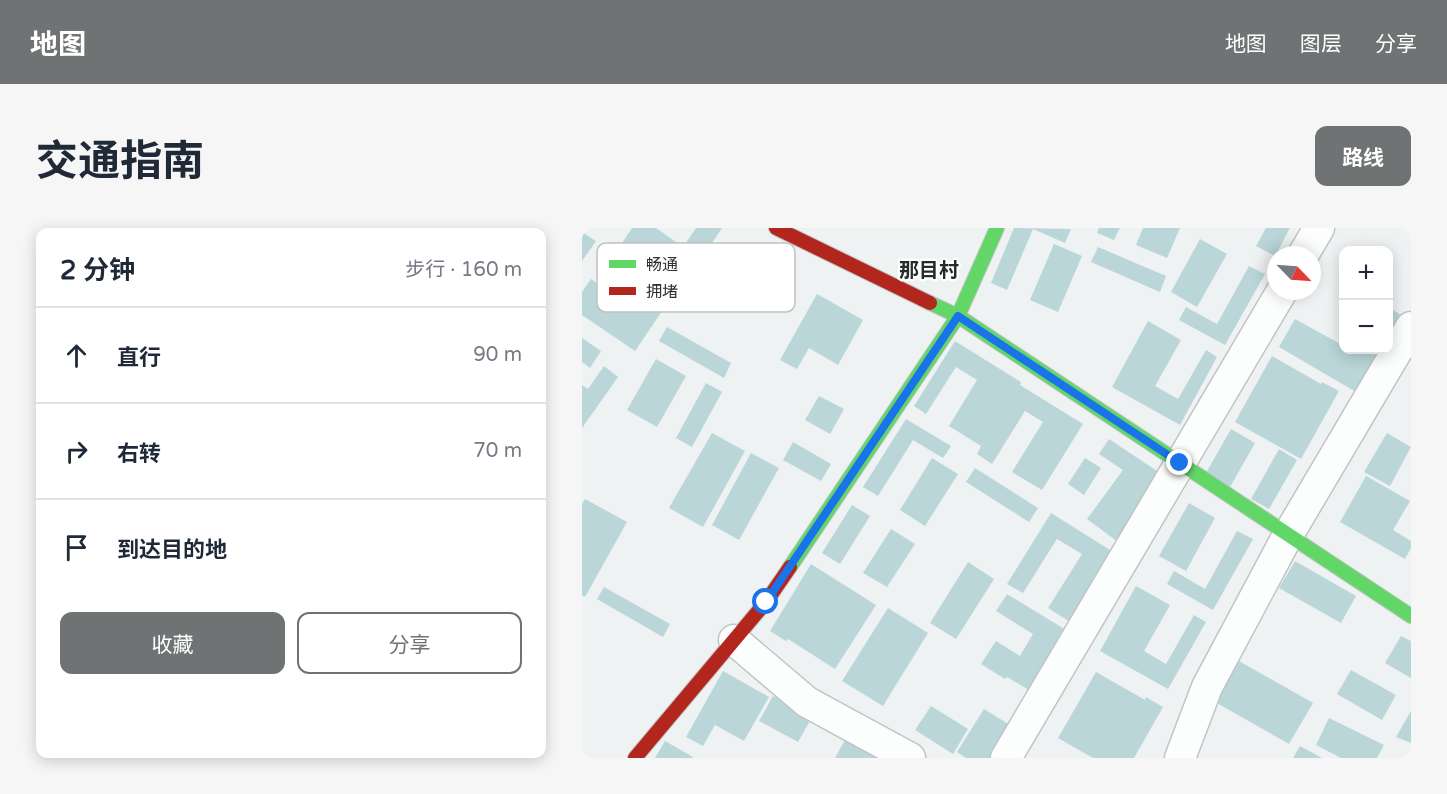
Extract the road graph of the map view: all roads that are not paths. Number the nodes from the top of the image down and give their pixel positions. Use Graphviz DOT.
graph roads {
  1 [pos="776,228"];
  2 [pos="997,228"];
  3 [pos="1319,228"];
  4 [pos="1308,246"];
  5 [pos="1277,300"];
  6 [pos="958,316"];
  7 [pos="1411,327"];
  8 [pos="1180,463"];
  9 [pos="1288,535"];
  10 [pos="1411,616"];
  11 [pos="734,640"];
  12 [pos="635,758"];
  13 [pos="910,758"];
  14 [pos="1006,758"];
  15 [pos="1180,758"];
  1 -- 6 [label="street"];
  2 -- 6 [label="street"];
  3 -- 4 [label="street"];
  5 -- 8 [label="street"];
  6 -- 8 [label="street"];
  6 -- 11 [label="street"];
  7 -- 9 [label="street"];
  8 -- 9 [label="street"];
  8 -- 14 [label="street"];
  9 -- 10 [label="street"];
  9 -- 15 [label="street"];
  11 -- 12 [label="street"];
  11 -- 13 [label="street"];
}
